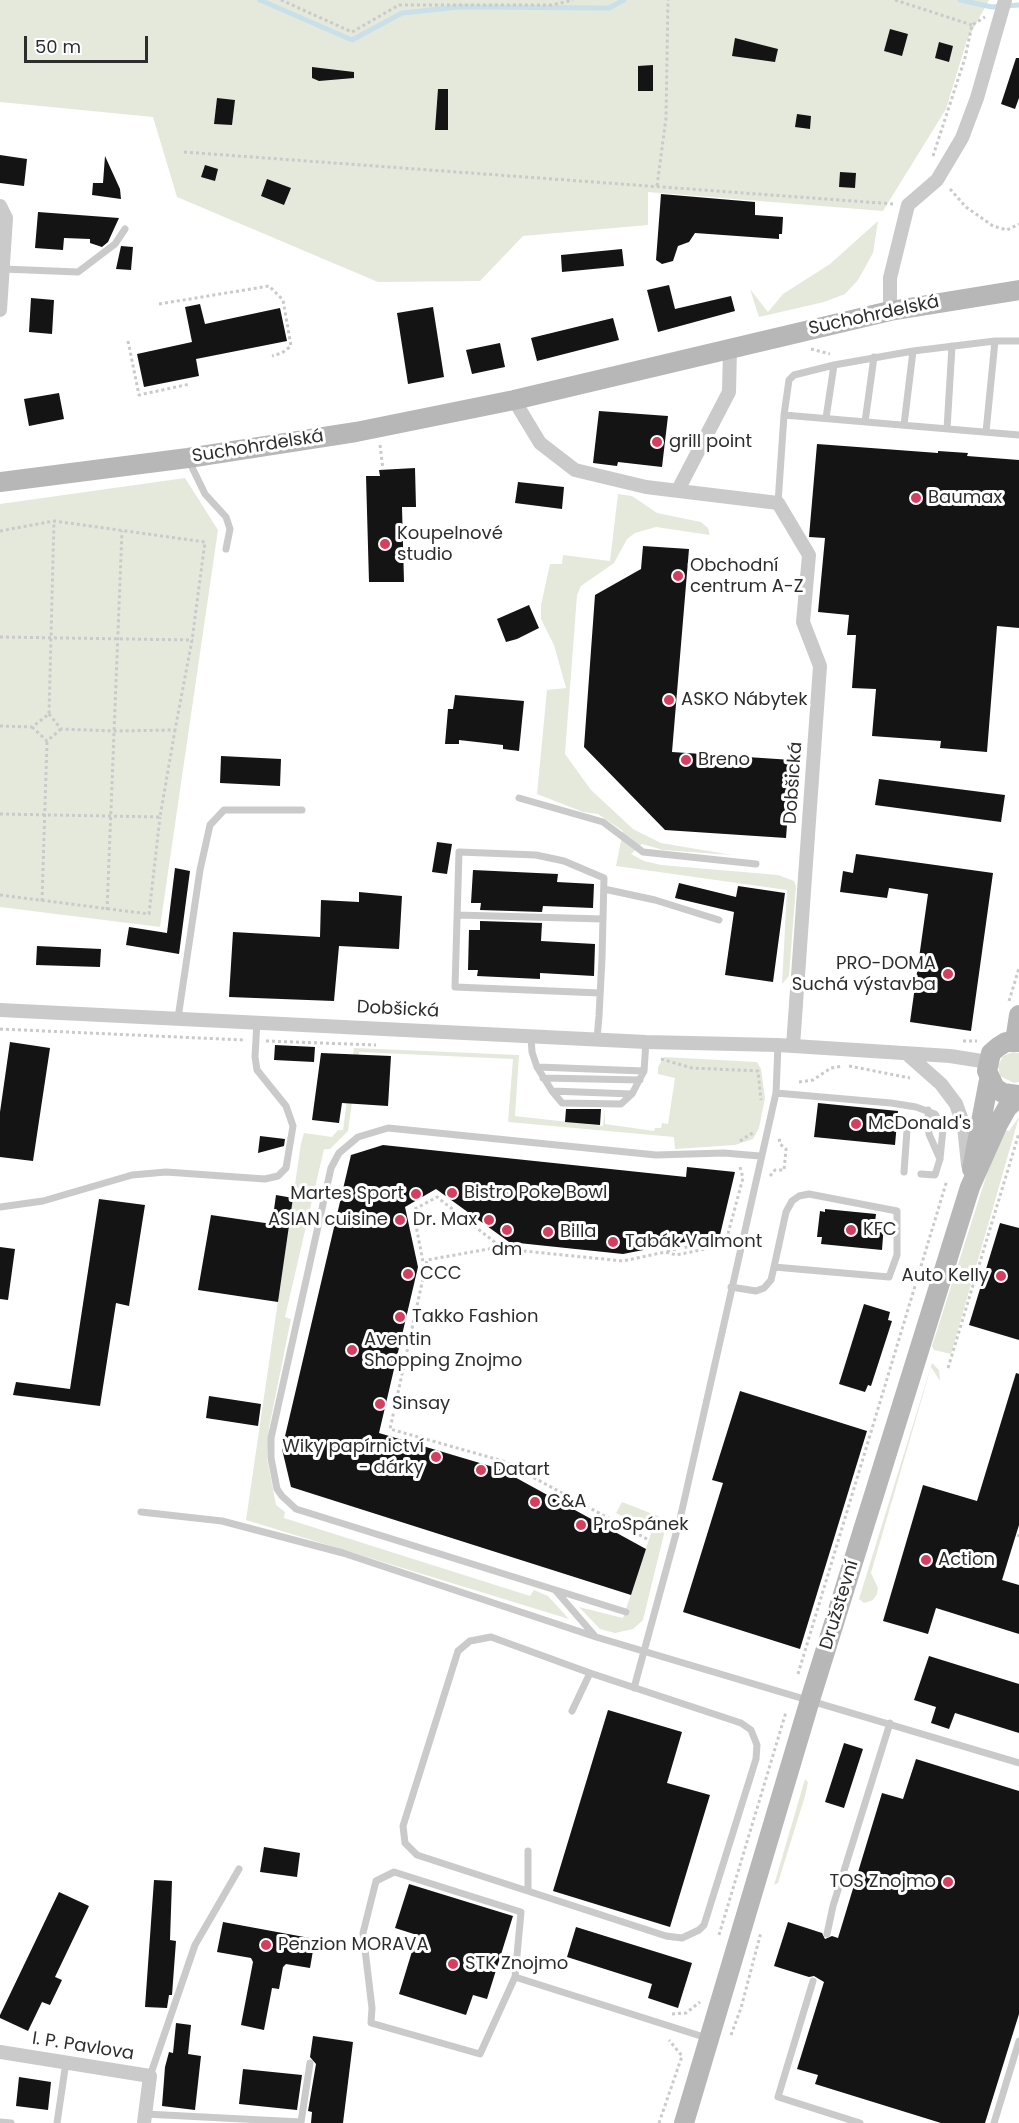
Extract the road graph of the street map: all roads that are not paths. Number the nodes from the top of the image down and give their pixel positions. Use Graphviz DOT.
graph roads {
  1 [pos="1005,0"];
  2 [pos="2,208"];
  3 [pos="125,229"];
  4 [pos="3,269"];
  5 [pos="1019,290"];
  6 [pos="0,310"];
  7 [pos="890,311"];
  8 [pos="995,341"];
  9 [pos="1019,341"];
  10 [pos="952,346"];
  11 [pos="730,349"];
  12 [pos="913,351"];
  13 [pos="874,357"];
  14 [pos="837,364"];
  15 [pos="514,400"];
  16 [pos="784,415"];
  17 [pos="826,418"];
  18 [pos="865,422"];
  19 [pos="904,425"];
  20 [pos="947,429"];
  21 [pos="986,432"];
  22 [pos="1019,435"];
  23 [pos="188,458"];
  24 [pos="0,482"];
  25 [pos="678,490"];
  26 [pos="778,503"];
  27 [pos="226,549"];
  28 [pos="519,798"];
  29 [pos="302,810"];
  30 [pos="756,864"];
  31 [pos="604,889"];
  32 [pos="457,915"];
  33 [pos="603,919"];
  34 [pos="719,920"];
  35 [pos="600,993"];
  36 [pos="0,1010"];
  37 [pos="1013,1011"];
  38 [pos="178,1018"];
  39 [pos="257,1021"];
  40 [pos="531,1036"];
  41 [pos="597,1039"];
  42 [pos="1017,1041"];
  43 [pos="646,1042"];
  44 [pos="778,1045"];
  45 [pos="793,1046"];
  46 [pos="908,1054"];
  47 [pos="537,1067"];
  48 [pos="644,1071"];
  49 [pos="989,1071"];
  50 [pos="543,1078"];
  51 [pos="640,1080"];
  52 [pos="552,1091"];
  53 [pos="776,1093"];
  54 [pos="632,1094"];
  55 [pos="1019,1096"];
  56 [pos="928,1110"];
  57 [pos="907,1130"];
  58 [pos="760,1156"];
  59 [pos="940,1159"];
  60 [pos="904,1172"];
  61 [pos="921,1174"];
  62 [pos="970,1187"];
  63 [pos="0,1207"];
  64 [pos="774,1266"];
  65 [pos="731,1287"];
  66 [pos="141,1512"];
  67 [pos="555,1589"];
  68 [pos="626,1612"];
  69 [pos="596,1637"];
  70 [pos="646,1652"];
  71 [pos="590,1673"];
  72 [pos="634,1688"];
  73 [pos="801,1697"];
  74 [pos="572,1711"];
  75 [pos="890,1723"];
  76 [pos="1019,1763"];
  77 [pos="528,1851"];
  78 [pos="238,1869"];
  79 [pos="528,1892"];
  80 [pos="827,1934"];
  81 [pos="515,1977"];
  82 [pos="813,1981"];
  83 [pos="710,2039"];
  84 [pos="1019,2041"];
  85 [pos="0,2052"];
  86 [pos="66,2062"];
  87 [pos="310,2063"];
  88 [pos="150,2076"];
  89 [pos="145,2118"];
  90 [pos="0,2122"];
  91 [pos="11,2123"];
  92 [pos="57,2123"];
  93 [pos="684,2123"];
  94 [pos="860,2123"];
  95 [pos="994,2123"];
  1 -- 7 [label="street"];
  2 -- 4 [label="street"];
  3 -- 4 [label="lane"];
  4 -- 6 [label="street"];
  5 -- 7 [label="main road, Suchohrdelská"];
  7 -- 11 [label="main road, Suchohrdelská"];
  8 -- 9 [label="lane"];
  8 -- 10 [label="lane"];
  8 -- 21 [label="lane"];
  10 -- 12 [label="lane"];
  10 -- 20 [label="lane"];
  11 -- 15 [label="main road, Suchohrdelská"];
  11 -- 25 [label="street"];
  12 -- 13 [label="lane"];
  12 -- 19 [label="lane"];
  13 -- 14 [label="lane"];
  13 -- 18 [label="lane"];
  14 -- 16 [label="lane"];
  14 -- 17 [label="lane"];
  15 -- 23 [label="main road, Suchohrdelská"];
  15 -- 25 [label="street"];
  16 -- 17 [label="lane"];
  16 -- 26 [label="lane"];
  17 -- 18 [label="lane"];
  18 -- 19 [label="lane"];
  19 -- 20 [label="lane"];
  20 -- 21 [label="lane"];
  21 -- 22 [label="lane"];
  23 -- 24 [label="main road, Suchohrdelská"];
  23 -- 27 [label="lane"];
  25 -- 26 [label="street"];
  26 -- 45 [label="street, Dobšická"];
  28 -- 30 [label="lane"];
  29 -- 38 [label="lane"];
  31 -- 32 [label="lane"];
  31 -- 33 [label="lane"];
  31 -- 34 [label="lane"];
  32 -- 33 [label="lane"];
  32 -- 35 [label="lane"];
  33 -- 35 [label="lane"];
  35 -- 41 [label="lane"];
  36 -- 38 [label="street, Dobšická"];
  37 -- 42 [label="main road"];
  38 -- 39 [label="street, Dobšická"];
  39 -- 40 [label="street, Dobšická"];
  39 -- 63 [label="lane"];
  40 -- 41 [label="street, Dobšická"];
  40 -- 47 [label="lane"];
  41 -- 43 [label="street, Dobšická"];
  42 -- 49 [label="main road"];
  43 -- 44 [label="street, Dobšická"];
  43 -- 48 [label="lane"];
  44 -- 45 [label="street, Dobšická"];
  44 -- 53 [label="lane"];
  45 -- 46 [label="street, Dobšická"];
  46 -- 49 [label="street, Dobšická"];
  46 -- 62 [label="street"];
  47 -- 48 [label="lane"];
  47 -- 50 [label="lane"];
  48 -- 51 [label="lane"];
  49 -- 55 [label="main road"];
  49 -- 62 [label="main road"];
  50 -- 51 [label="lane"];
  50 -- 52 [label="lane"];
  51 -- 54 [label="lane"];
  52 -- 54 [label="lane"];
  52 -- 54 [label="lane"];
  53 -- 56 [label="lane"];
  53 -- 58 [label="lane"];
  55 -- 62 [label="main road, Družstevní"];
  56 -- 59 [label="lane"];
  56 -- 59 [label="lane"];
  57 -- 60 [label="lane"];
  58 -- 65 [label="lane"];
  58 -- 67 [label="lane"];
  59 -- 61 [label="lane"];
  62 -- 73 [label="main road, Družstevní"];
  64 -- 64 [label="lane"];
  64 -- 65 [label="lane"];
  65 -- 70 [label="lane"];
  66 -- 69 [label="lane"];
  67 -- 68 [label="lane"];
  67 -- 69 [label="lane"];
  69 -- 70 [label="lane"];
  70 -- 72 [label="lane"];
  70 -- 73 [label="lane"];
  71 -- 72 [label="lane"];
  71 -- 74 [label="lane"];
  71 -- 79 [label="lane"];
  72 -- 79 [label="lane"];
  73 -- 75 [label="lane"];
  73 -- 83 [label="main road, Družstevní"];
  75 -- 76 [label="lane"];
  75 -- 80 [label="lane"];
  77 -- 79 [label="lane"];
  78 -- 88 [label="lane"];
  81 -- 81 [label="lane"];
  81 -- 83 [label="lane"];
  82 -- 94 [label="lane"];
  83 -- 93 [label="main road, Družstevní"];
  84 -- 95 [label="lane"];
  85 -- 86 [label="street, I. P. Pavlova"];
  86 -- 88 [label="street, I. P. Pavlova"];
  86 -- 92 [label="lane"];
  87 -- 89 [label="lane"];
  88 -- 89 [label="street, I. P. Pavlova"];
  90 -- 91 [label="lane"];
}
